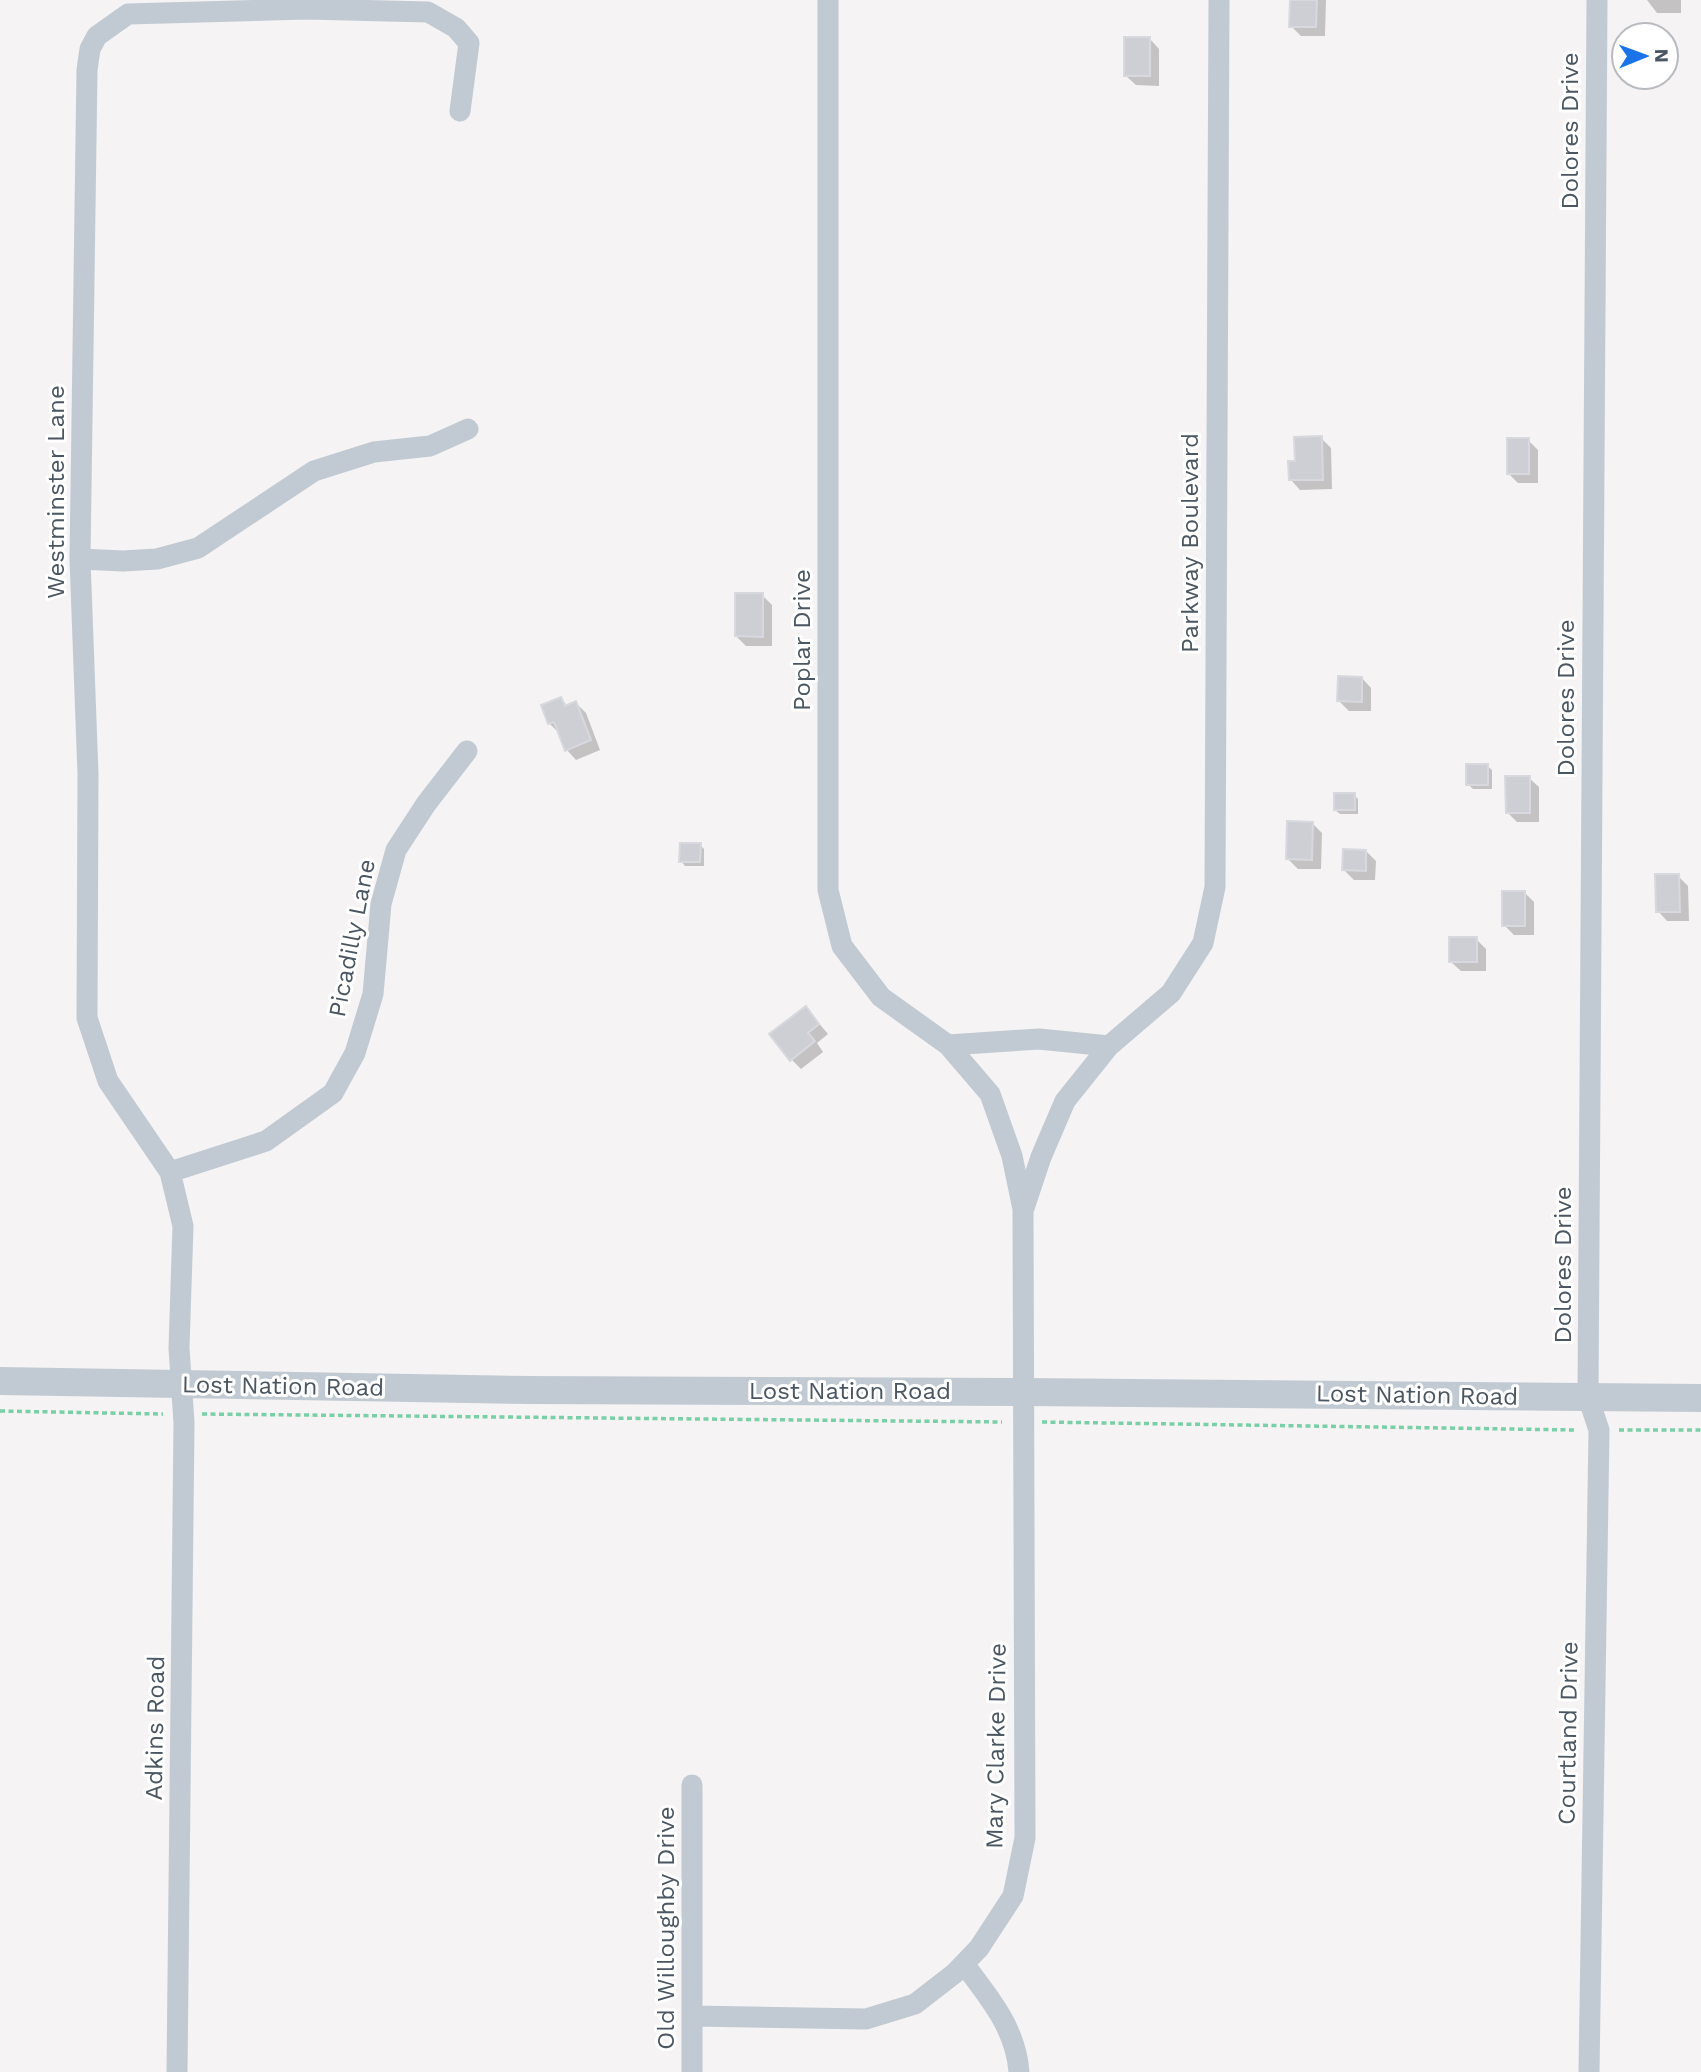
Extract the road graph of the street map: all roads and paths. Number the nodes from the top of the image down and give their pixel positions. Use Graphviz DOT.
graph roads {
  1 [pos="828,0"];
  2 [pos="1219,0"];
  3 [pos="1597,0"];
  4 [pos="306,5"];
  5 [pos="460,111"];
  6 [pos="468,429"];
  7 [pos="80,559"];
  8 [pos="467,751"];
  9 [pos="948,1045"];
  10 [pos="1108,1046"];
  11 [pos="170,1172"];
  12 [pos="1023,1211"];
  13 [pos="0,1381"];
  14 [pos="182,1385"];
  15 [pos="1024,1392"];
  16 [pos="1588,1397"];
  17 [pos="1701,1398"];
  18 [pos="0,1410"];
  19 [pos="184,1415"];
  20 [pos="1024,1422"];
  21 [pos="1599,1430"];
  22 [pos="1701,1430"];
  23 [pos="692,1785"];
  24 [pos="964,1964"];
  25 [pos="692,2016"];
  26 [pos="177,2072"];
  27 [pos="692,2072"];
  28 [pos="1019,2072"];
  29 [pos="1589,2072"];
  1 -- 9 [label="street, Poplar Drive"];
  2 -- 10 [label="street, Parkway Boulevard"];
  3 -- 16 [label="street, Dolores Drive"];
  4 -- 5 [label="street, Westminster Lane"];
  4 -- 7 [label="street, Westminster Lane"];
  6 -- 7 [label="street"];
  7 -- 11 [label="street, Westminster Lane"];
  8 -- 11 [label="street, Picadilly Lane"];
  9 -- 10 [label="street"];
  9 -- 12 [label="street, Poplar Drive"];
  10 -- 12 [label="street, Parkway Boulevard"];
  11 -- 14 [label="street, Westminster Lane"];
  12 -- 15 [label="street, Parkway Boulevard"];
  13 -- 14 [label="street, Lost Nation Road"];
  14 -- 15 [label="street, Lost Nation Road"];
  14 -- 19 [label="street, Adkins Road"];
  15 -- 16 [label="street, Lost Nation Road"];
  15 -- 20 [label="street, Mary Clarke Drive"];
  16 -- 17 [label="street, Lost Nation Road"];
  16 -- 21 [label="street, Courtland Drive"];
  18 -- 19 [label="path"];
  19 -- 20 [label="path"];
  19 -- 26 [label="street, Adkins Road"];
  20 -- 21 [label="path"];
  20 -- 24 [label="street, Mary Clarke Drive"];
  21 -- 22 [label="path"];
  21 -- 29 [label="street, Courtland Drive"];
  23 -- 25 [label="street, Old Willoughby Drive"];
  24 -- 25 [label="street, Mary Clarke Drive"];
  24 -- 28 [label="street"];
  25 -- 27 [label="street, Old Willoughby Drive"];
}
